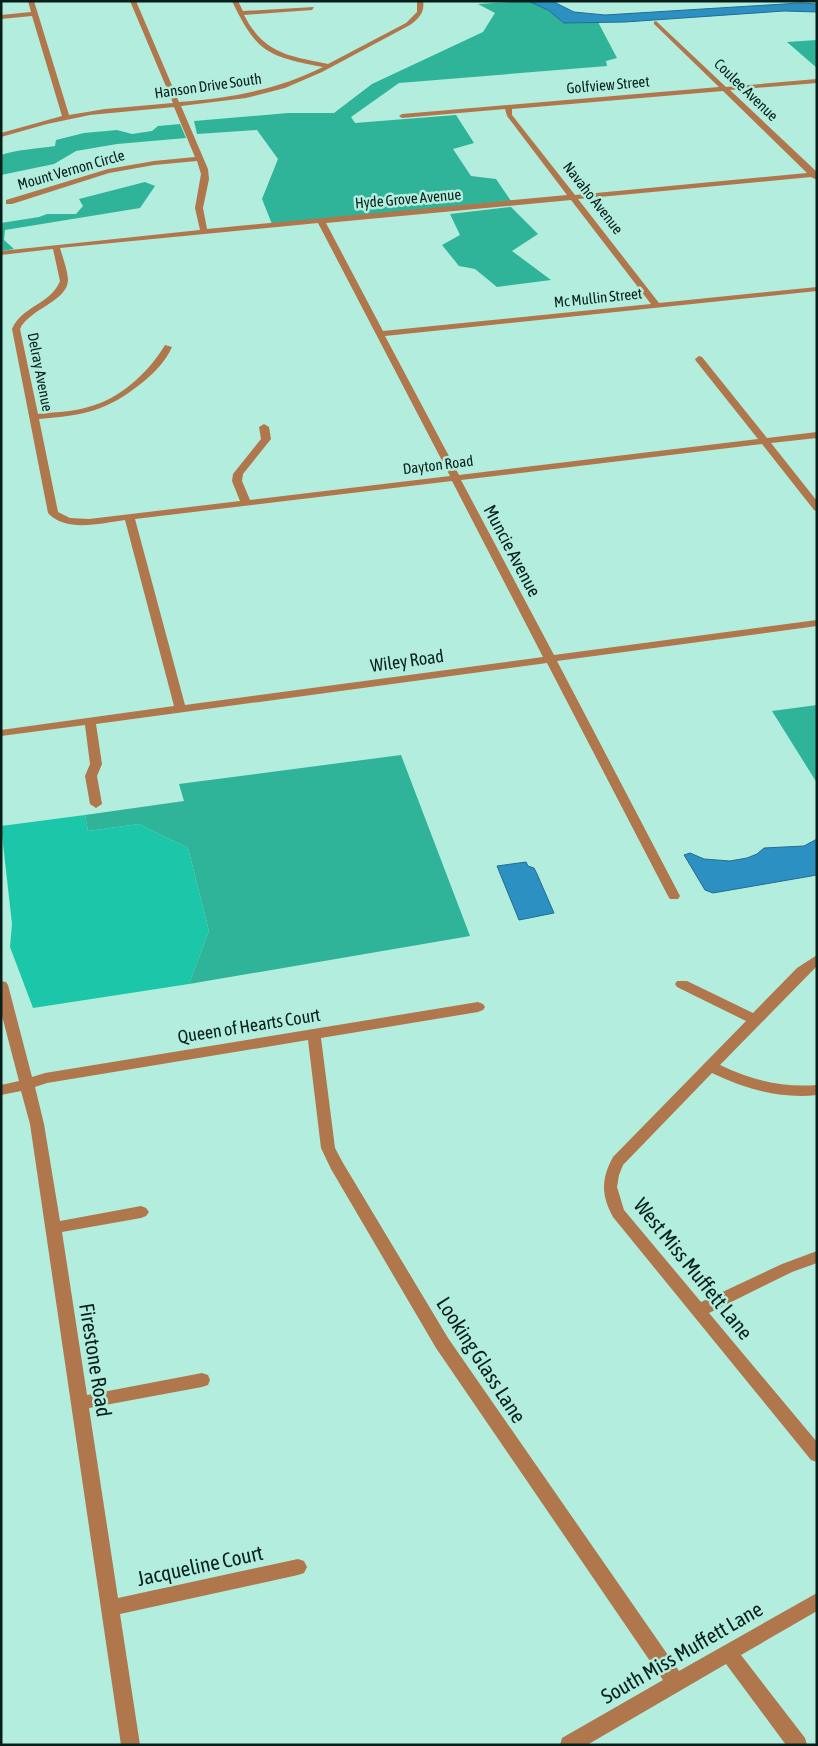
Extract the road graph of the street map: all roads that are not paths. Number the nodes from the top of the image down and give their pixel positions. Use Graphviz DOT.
graph roads {
  1 [pos="31,1"];
  2 [pos="133,1"];
  3 [pos="235,1"];
  4 [pos="420,1"];
  5 [pos="312,8"];
  6 [pos="241,13"];
  7 [pos="35,14"];
  8 [pos="1,17"];
  9 [pos="656,22"];
  10 [pos="327,66"];
  11 [pos="817,81"];
  12 [pos="726,89"];
  13 [pos="177,104"];
  14 [pos="508,107"];
  15 [pos="402,116"];
  16 [pos="66,117"];
  17 [pos="1,135"];
  18 [pos="200,159"];
  19 [pos="816,176"];
  20 [pos="573,197"];
  21 [pos="9,202"];
  22 [pos="322,221"];
  23 [pos="204,232"];
  24 [pos="56,246"];
  25 [pos="1,253"];
  26 [pos="817,289"];
  27 [pos="657,306"];
  28 [pos="381,334"];
  29 [pos="168,347"];
  30 [pos="699,358"];
  31 [pos="33,418"];
  32 [pos="264,427"];
  33 [pos="817,435"];
  34 [pos="765,442"];
  35 [pos="456,478"];
  36 [pos="246,503"];
  37 [pos="817,508"];
  38 [pos="129,517"];
  39 [pos="63,520"];
  40 [pos="817,622"];
  41 [pos="550,659"];
  42 [pos="180,709"];
  43 [pos="90,721"];
  44 [pos="1,733"];
  45 [pos="96,804"];
  46 [pos="674,896"];
  47 [pos="817,959"];
  48 [pos="682,984"];
  49 [pos="1,985"];
  50 [pos="478,1007"];
  51 [pos="754,1020"];
  52 [pos="314,1034"];
  53 [pos="710,1066"];
  54 [pos="26,1085"];
  55 [pos="1,1090"];
  56 [pos="817,1090"];
  57 [pos="141,1212"];
  58 [pos="54,1228"];
  59 [pos="817,1257"];
  60 [pos="698,1311"];
  61 [pos="202,1380"];
  62 [pos="80,1403"];
  63 [pos="817,1455"];
  64 [pos="298,1567"];
  65 [pos="817,1601"];
  66 [pos="111,1608"];
  67 [pos="728,1652"];
  68 [pos="676,1683"];
  69 [pos="131,1745"];
  70 [pos="569,1745"];
  71 [pos="798,1745"];
  1 -- 7 [label="street"];
  2 -- 13 [label="street"];
  3 -- 6 [label="street"];
  4 -- 10 [label="street, Hanson Drive South"];
  5 -- 6 [label="street"];
  6 -- 10 [label="street"];
  7 -- 8 [label="street"];
  7 -- 16 [label="street"];
  9 -- 12 [label="street, Coulee Avenue"];
  10 -- 13 [label="street, Hanson Drive South"];
  11 -- 12 [label="street, Golfview Street"];
  12 -- 14 [label="street, Golfview Street"];
  12 -- 19 [label="street, Coulee Avenue"];
  13 -- 16 [label="street, Hanson Drive South"];
  13 -- 18 [label="street"];
  14 -- 15 [label="street, Golfview Street"];
  14 -- 20 [label="street, Navaho Avenue"];
  16 -- 17 [label="street, Hanson Drive South"];
  18 -- 21 [label="street, Mount Vernon Circle"];
  18 -- 23 [label="street"];
  19 -- 20 [label="street, Hyde Grove Avenue"];
  20 -- 22 [label="street, Hyde Grove Avenue"];
  20 -- 27 [label="street, Navaho Avenue"];
  22 -- 23 [label="street, Hyde Grove Avenue"];
  22 -- 28 [label="street, Muncie Avenue"];
  23 -- 24 [label="street, Hyde Grove Avenue"];
  24 -- 25 [label="street, Hyde Grove Avenue"];
  24 -- 31 [label="street, Delray Avenue"];
  26 -- 27 [label="street, Mc Mullin Street"];
  27 -- 28 [label="street, Mc Mullin Street"];
  28 -- 35 [label="street, Muncie Avenue"];
  29 -- 31 [label="street"];
  30 -- 34 [label="street"];
  31 -- 39 [label="street, Delray Avenue"];
  32 -- 36 [label="street"];
  33 -- 34 [label="street, Dayton Road"];
  34 -- 35 [label="street, Dayton Road"];
  34 -- 37 [label="street"];
  35 -- 36 [label="street, Dayton Road"];
  35 -- 41 [label="street, Muncie Avenue"];
  36 -- 38 [label="street, Dayton Road"];
  38 -- 39 [label="street, Dayton Road"];
  38 -- 42 [label="street"];
  40 -- 41 [label="street, Wiley Road"];
  41 -- 42 [label="street, Wiley Road"];
  41 -- 46 [label="street, Muncie Avenue"];
  42 -- 43 [label="street, Wiley Road"];
  43 -- 44 [label="street, Wiley Road"];
  43 -- 45 [label="street"];
  47 -- 51 [label="street, West Miss Muffett Lane"];
  48 -- 51 [label="street"];
  49 -- 54 [label="street, Firestone Road"];
  50 -- 52 [label="street, Queen of Hearts Court"];
  51 -- 53 [label="street, West Miss Muffett Lane"];
  52 -- 54 [label="street, Queen of Hearts Court"];
  52 -- 68 [label="street, Looking Glass Lane"];
  53 -- 56 [label="street"];
  53 -- 60 [label="street, West Miss Muffett Lane"];
  54 -- 55 [label="street, Queen of Hearts Court"];
  54 -- 58 [label="street, Firestone Road"];
  57 -- 58 [label="street"];
  58 -- 62 [label="street, Firestone Road"];
  59 -- 60 [label="street"];
  60 -- 63 [label="street, West Miss Muffett Lane"];
  61 -- 62 [label="street"];
  62 -- 66 [label="street, Firestone Road"];
  64 -- 66 [label="street, Jacqueline Court"];
  65 -- 67 [label="street, South Miss Muffett Lane"];
  66 -- 69 [label="street, Firestone Road"];
  67 -- 68 [label="street, South Miss Muffett Lane"];
  67 -- 71 [label="street"];
  68 -- 70 [label="street, South Miss Muffett Lane"];
}
